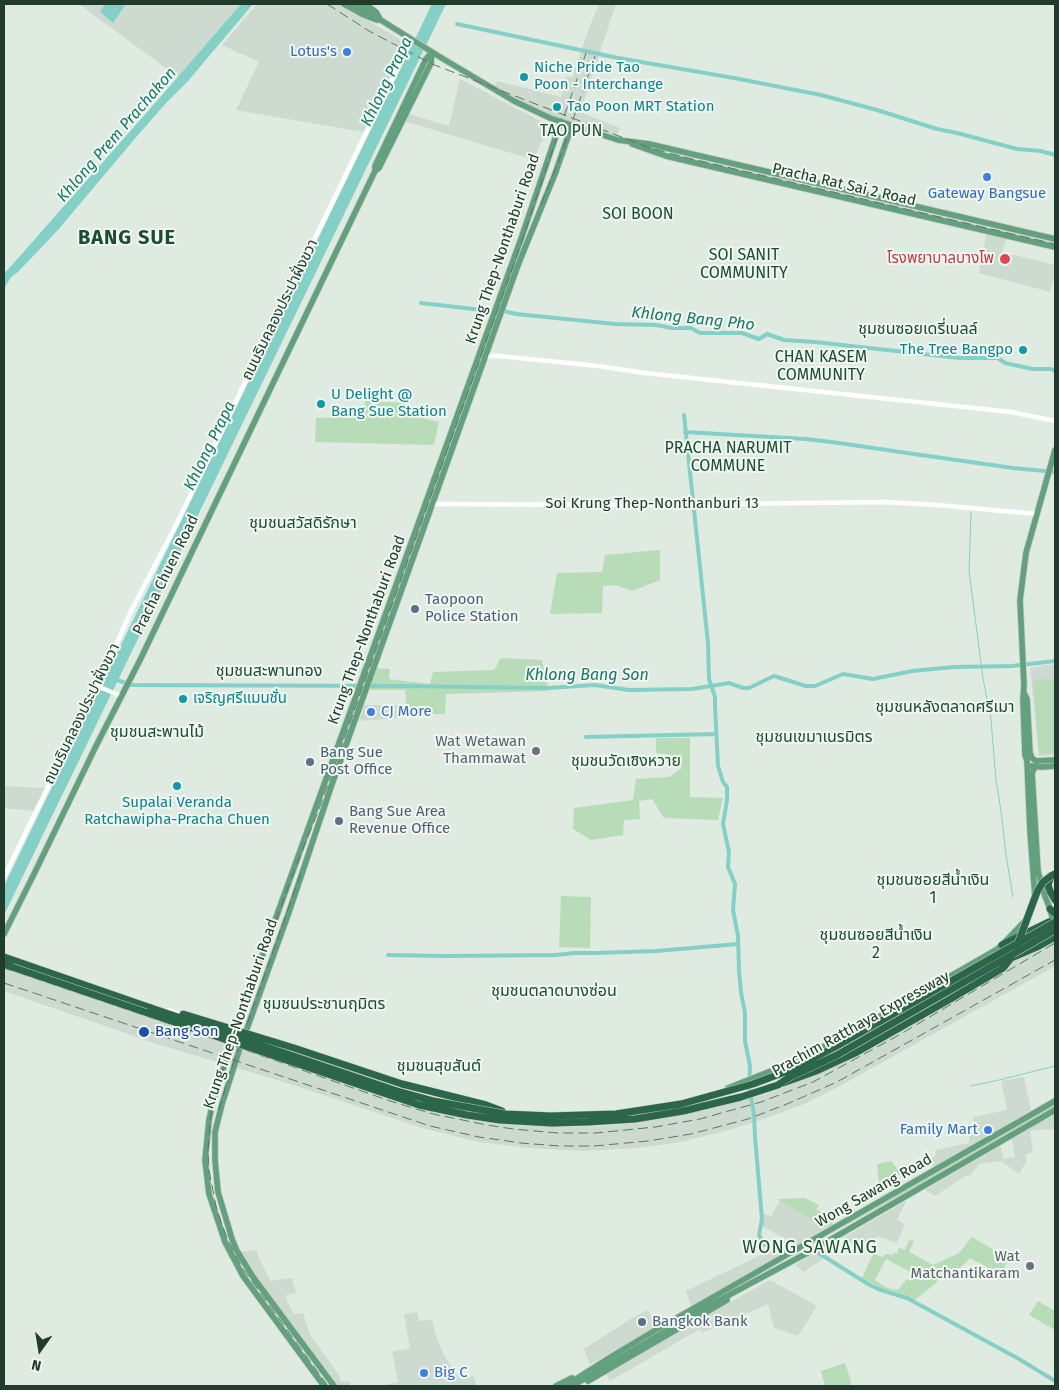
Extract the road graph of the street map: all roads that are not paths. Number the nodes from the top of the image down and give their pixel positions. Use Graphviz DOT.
graph roads {
  1 [pos="344,4"];
  2 [pos="355,4"];
  3 [pos="364,7"];
  4 [pos="382,20"];
  5 [pos="412,40"];
  6 [pos="432,52"];
  7 [pos="561,121"];
  8 [pos="572,125"];
  9 [pos="628,142"];
  10 [pos="735,164"];
  11 [pos="733,172"];
  12 [pos="879,198"];
  13 [pos="877,205"];
  14 [pos="988,222"];
  15 [pos="986,231"];
  16 [pos="1055,239"];
  17 [pos="1055,247"];
  18 [pos="491,322"];
  19 [pos="497,324"];
  20 [pos="486,356"];
  21 [pos="1055,421"];
  22 [pos="1055,450"];
  23 [pos="429,503"];
  24 [pos="1037,514"];
  25 [pos="388,620"];
  26 [pos="98,686"];
  27 [pos="1024,693"];
  28 [pos="121,696"];
  29 [pos="1055,760"];
  30 [pos="1027,761"];
  31 [pos="1055,766"];
  32 [pos="1035,767"];
  33 [pos="1031,793"];
  34 [pos="314,812"];
  35 [pos="322,814"];
  36 [pos="1053,875"];
  37 [pos="4,877"];
  38 [pos="1055,900"];
  39 [pos="1054,917"];
  40 [pos="1055,930"];
  41 [pos="4,934"];
  42 [pos="1055,937"];
  43 [pos="267,943"];
  44 [pos="1002,945"];
  45 [pos="276,946"];
  46 [pos="4,956"];
  47 [pos="4,964"];
  48 [pos="961,980"];
  49 [pos="151,1008"];
  50 [pos="234,1034"];
  51 [pos="243,1038"];
  52 [pos="778,1085"];
  53 [pos="1055,1102"];
  54 [pos="432,1104"];
  55 [pos="502,1110"];
  56 [pos="1055,1110"];
  57 [pos="208,1180"];
  58 [pos="217,1180"];
  59 [pos="776,1270"];
  60 [pos="256,1282"];
  61 [pos="250,1286"];
  62 [pos="601,1363"];
  63 [pos="321,1369"];
  64 [pos="314,1372"];
  65 [pos="324,1386"];
  66 [pos="334,1386"];
  67 [pos="556,1386"];
  68 [pos="565,1386"];
  69 [pos="572,1386"];
  70 [pos="579,1386"];
  1 -- 4 [label="main road"];
  2 -- 3 [label="main road, Pracha Rat Sai 2 Road"];
  3 -- 4 [label="main road, Pracha Rat Sai 2 Road"];
  4 -- 5 [label="main road, Pracha Rat Sai 2 Road"];
  5 -- 6 [label="main road, Pracha Rat Sai 2 Road"];
  5 -- 26 [label="street, ถนนริมคลองประปาฝั่งขวา"];
  6 -- 7 [label="main road, Pracha Rat Sai 2 Road"];
  6 -- 28 [label="main road, Pracha Chuen Road"];
  7 -- 8 [label="main road, Pracha Rat Sai 2 Road"];
  7 -- 18 [label="main road, Krung Thep-Nonthaburi Road"];
  8 -- 9 [label="main road, Pracha Rat Sai 2 Road"];
  8 -- 19 [label="main road, Krung Thep-Nonthaburi Road"];
  9 -- 10 [label="main road, Pracha Rat Sai 2 Road"];
  9 -- 11 [label="main road, Pracha Rat Sai 2 Road"];
  10 -- 11 [label="main road"];
  10 -- 12 [label="main road, Pracha Rat Sai 2 Road"];
  11 -- 13 [label="main road, Pracha Rat Sai 2 Road"];
  12 -- 13 [label="main road"];
  12 -- 14 [label="main road, Pracha Rat Sai 2 Road"];
  13 -- 15 [label="main road, Pracha Rat Sai 2 Road"];
  14 -- 15 [label="main road"];
  14 -- 16 [label="main road, Pracha Rat Sai 2 Road"];
  15 -- 17 [label="main road, Pracha Rat Sai 2 Road"];
  18 -- 19 [label="main road"];
  18 -- 23 [label="main road, Krung Thep-Nonthaburi Road"];
  19 -- 20 [label="main road, Krung Thep-Nonthaburi Road"];
  20 -- 21 [label="street"];
  20 -- 23 [label="main road, Krung Thep-Nonthaburi Road"];
  22 -- 24 [label="main road"];
  23 -- 24 [label="street, Soi Krung Thep-Nonthanburi 13"];
  23 -- 25 [label="main road, Krung Thep-Nonthaburi Road"];
  24 -- 27 [label="main road"];
  25 -- 34 [label="main road, Krung Thep-Nonthaburi Road"];
  25 -- 35 [label="main road, Krung Thep-Nonthaburi Road"];
  26 -- 28 [label="street"];
  26 -- 37 [label="street, ถนนริมคลองประปาฝั่งขวา"];
  27 -- 29 [label="main road"];
  27 -- 30 [label="main road"];
  28 -- 41 [label="main road, Pracha Chuen Road"];
  30 -- 32 [label="main road"];
  30 -- 33 [label="main road"];
  31 -- 32 [label="main road"];
  32 -- 33 [label="main road"];
  33 -- 39 [label="main road"];
  33 -- 44 [label="main road"];
  34 -- 35 [label="main road"];
  34 -- 43 [label="main road, Krung Thep-Nonthaburi Road"];
  35 -- 45 [label="main road, Krung Thep-Nonthaburi Road"];
  36 -- 38 [label="highway"];
  36 -- 52 [label="highway, bridge"];
  39 -- 44 [label="highway"];
  39 -- 48 [label="main road"];
  39 -- 49 [label="highway, Prachim Ratthaya Expressway, bridge"];
  40 -- 52 [label="highway, Prachim Ratthaya Expressway, bridge"];
  42 -- 48 [label="highway"];
  43 -- 45 [label="main road"];
  43 -- 50 [label="main road, Krung Thep-Nonthaburi Road"];
  44 -- 55 [label="main road"];
  45 -- 51 [label="main road, Krung Thep-Nonthaburi Road"];
  46 -- 49 [label="highway, Prachim Ratthaya Expressway"];
  46 -- 50 [label="street"];
  47 -- 52 [label="highway, Prachim Ratthaya Expressway, bridge"];
  48 -- 54 [label="main road, bridge"];
  49 -- 55 [label="highway, bridge"];
  50 -- 51 [label="main road"];
  50 -- 57 [label="main road, Krung Thep-Nonthaburi Road"];
  51 -- 54 [label="main road"];
  51 -- 58 [label="main road, Krung Thep-Nonthaburi Road"];
  53 -- 62 [label="main road, Wong Sawang Road"];
  54 -- 55 [label="main road"];
  56 -- 59 [label="main road, Wong Sawang Road"];
  57 -- 58 [label="main road"];
  57 -- 61 [label="main road, Krung Thep-Nonthaburi Road"];
  58 -- 60 [label="main road, Krung Thep-Nonthaburi Road"];
  59 -- 69 [label="main road, Wong Sawang Road"];
  59 -- 70 [label="main road, Wong Sawang Road"];
  60 -- 61 [label="main road"];
  60 -- 63 [label="main road, Krung Thep-Nonthaburi Road"];
  61 -- 64 [label="main road, Krung Thep-Nonthaburi Road"];
  62 -- 67 [label="main road, Wong Sawang Road"];
  62 -- 68 [label="main road, Wong Sawang Road"];
  63 -- 64 [label="main road"];
  63 -- 66 [label="main road, Krung Thep-Nonthaburi Road"];
  64 -- 65 [label="main road, Krung Thep-Nonthaburi Road"];
}
